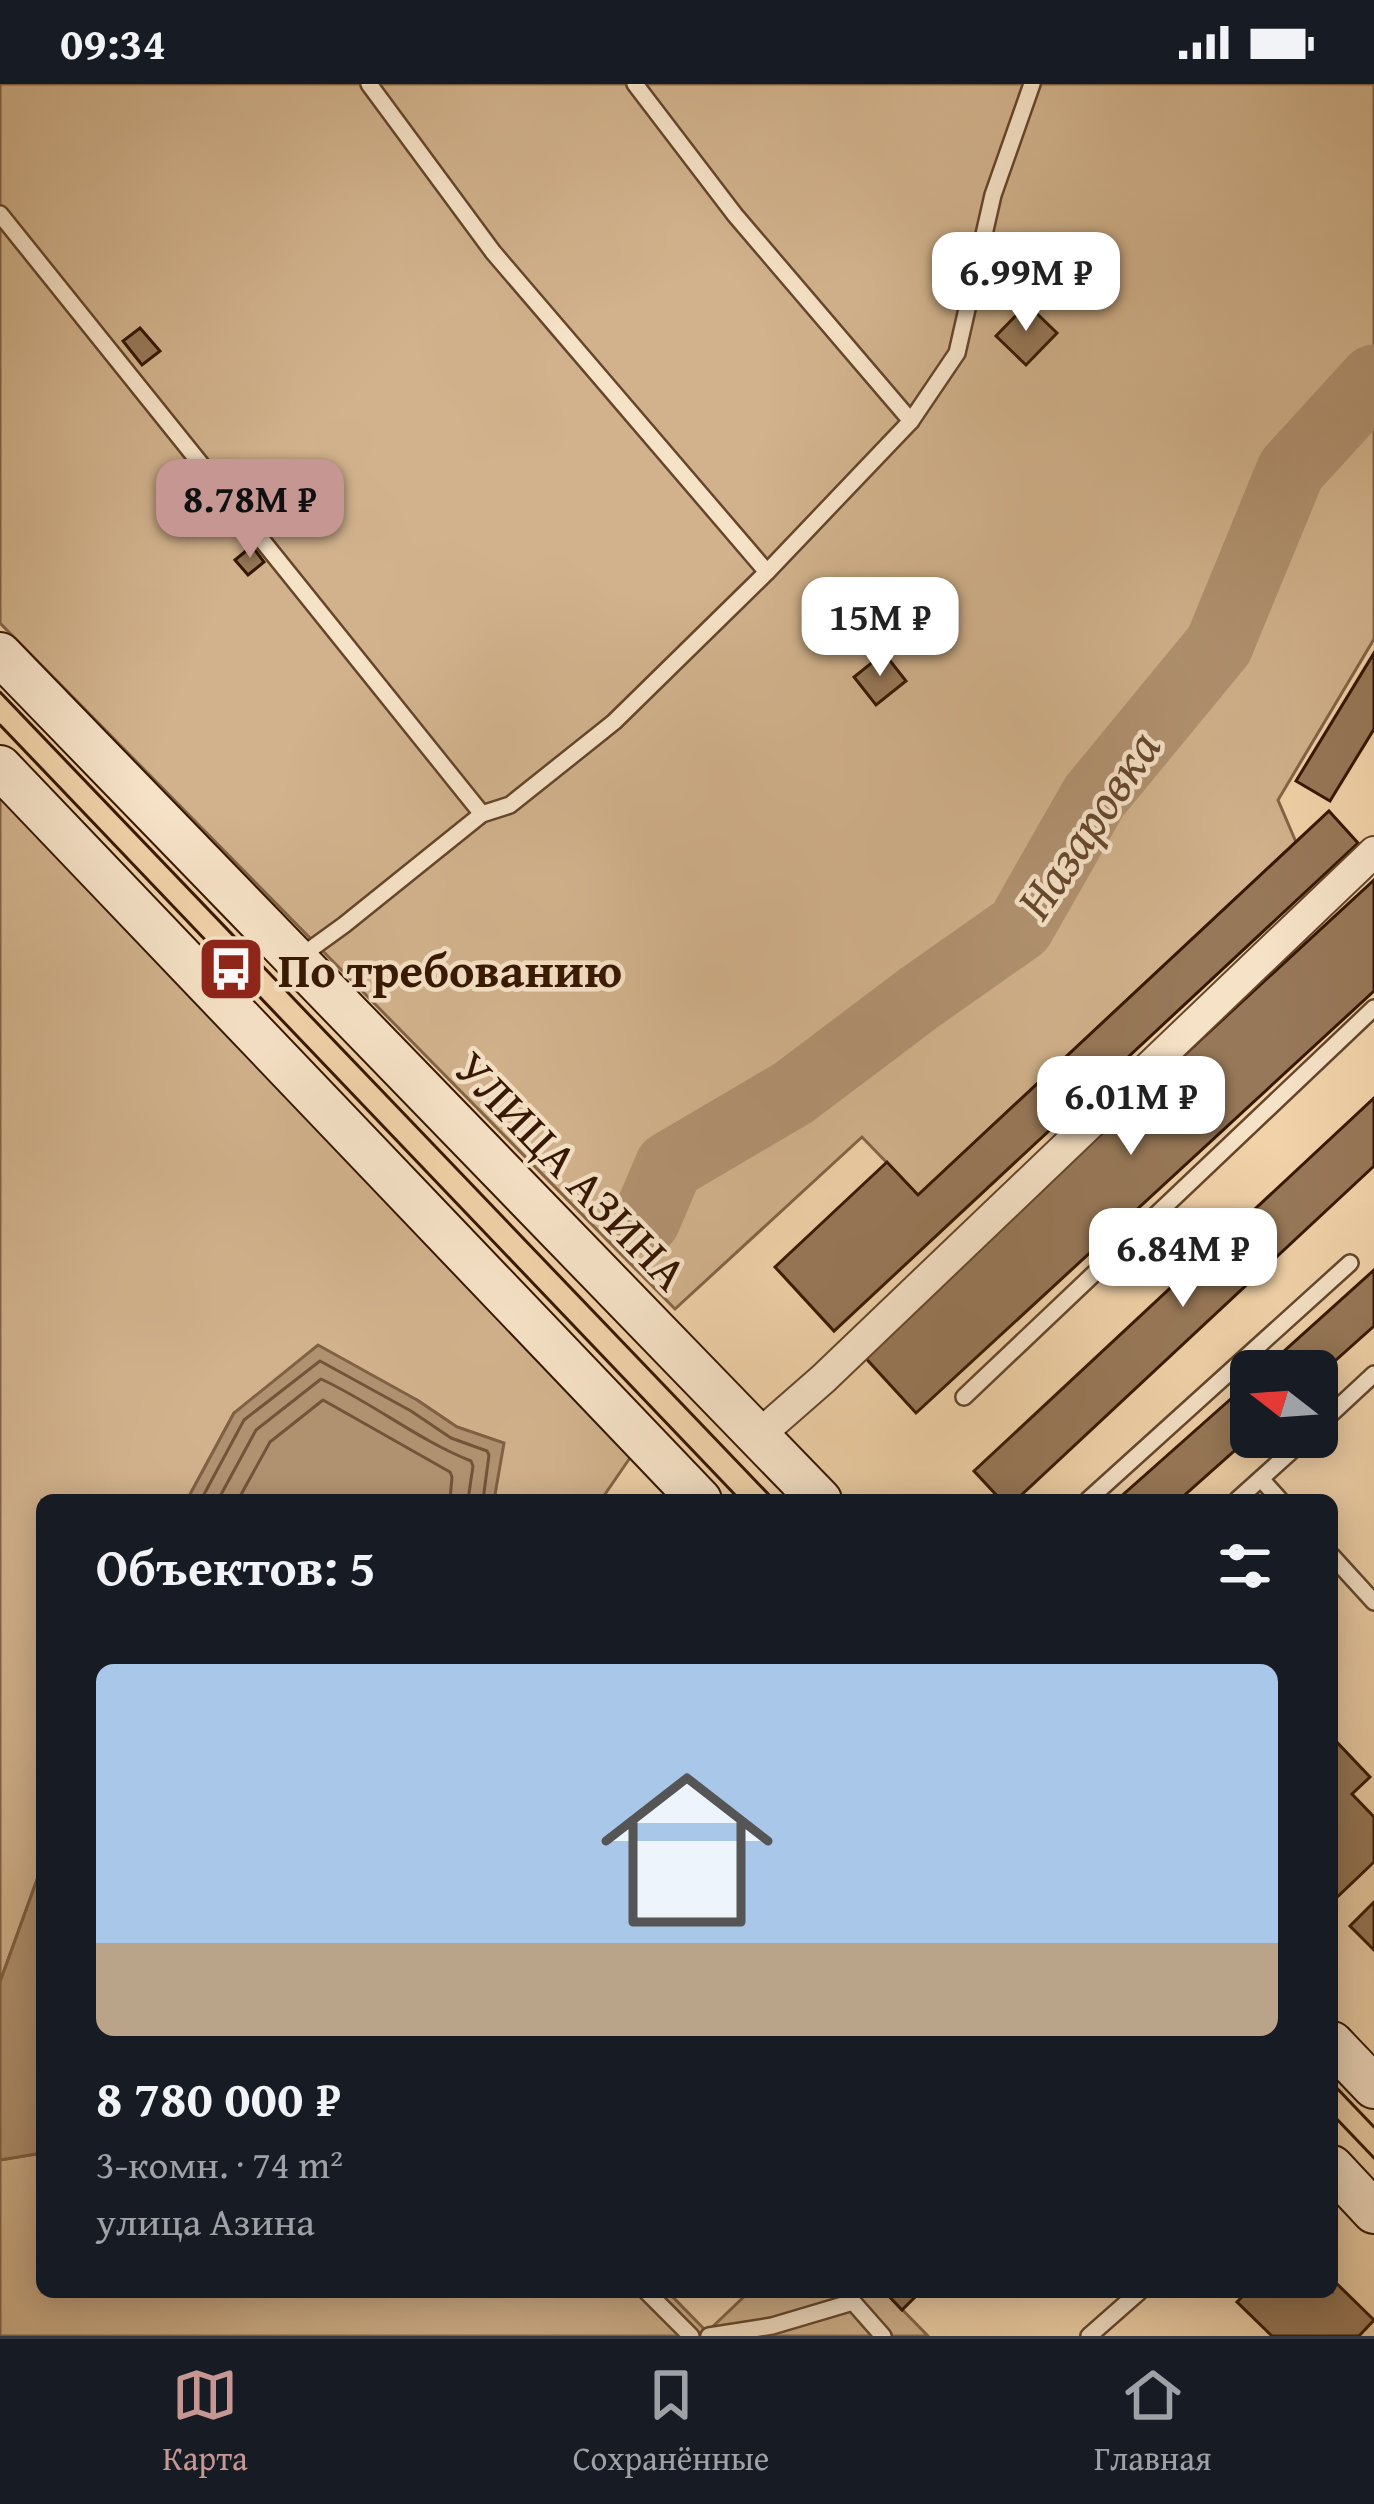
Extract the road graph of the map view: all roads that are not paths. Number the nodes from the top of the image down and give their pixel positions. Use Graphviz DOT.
graph roads {
  1 [pos="369,84"];
  2 [pos="635,84"];
  3 [pos="1032,84"];
  4 [pos="0,214"];
  5 [pos="911,421"];
  6 [pos="767,572"];
  7 [pos="0,654"];
  8 [pos="0,767"];
  9 [pos="482,814"];
  10 [pos="1374,852"];
  11 [pos="295,960"];
  12 [pos="1374,1008"];
  13 [pos="1350,1263"];
  14 [pos="1374,1374"];
  15 [pos="964,1397"];
  16 [pos="1338,1407"];
  17 [pos="759,1435"];
  18 [pos="1284,1458"];
  19 [pos="1261,1479"];
  20 [pos="694,1494"];
  21 [pos="814,1494"];
  22 [pos="1095,1494"];
  23 [pos="1244,1494"];
  24 [pos="1275,1494"];
  25 [pos="1338,1562"];
  26 [pos="1374,1601"];
  27 [pos="1338,2049"];
  28 [pos="1374,2087"];
  29 [pos="1338,2173"];
  30 [pos="1374,2212"];
  31 [pos="653,2298"];
  32 [pos="845,2298"];
  33 [pos="849,2298"];
  34 [pos="1132,2298"];
  35 [pos="691,2336"];
  36 [pos="709,2336"];
  37 [pos="883,2336"];
  38 [pos="1089,2336"];
  1 -- 6 [label="lane"];
  2 -- 5 [label="lane"];
  3 -- 5 [label="lane"];
  4 -- 9 [label="lane"];
  5 -- 6 [label="lane"];
  6 -- 9 [label="lane"];
  7 -- 11 [label="street, УЛИЦА АЗИНА"];
  8 -- 20 [label="street"];
  9 -- 11 [label="lane"];
  10 -- 17 [label="street"];
  11 -- 17 [label="street, УЛИЦА АЗИНА"];
  12 -- 15 [label="lane"];
  13 -- 22 [label="lane"];
  14 -- 16 [label="lane"];
  17 -- 21 [label="street, УЛИЦА АЗИНА"];
  18 -- 19 [label="lane"];
  19 -- 23 [label="lane"];
  19 -- 24 [label="lane"];
  25 -- 26 [label="lane"];
  27 -- 28 [label="street"];
  29 -- 30 [label="street"];
  31 -- 35 [label="lane"];
  32 -- 36 [label="lane"];
  33 -- 37 [label="lane"];
  34 -- 38 [label="lane"];
}
